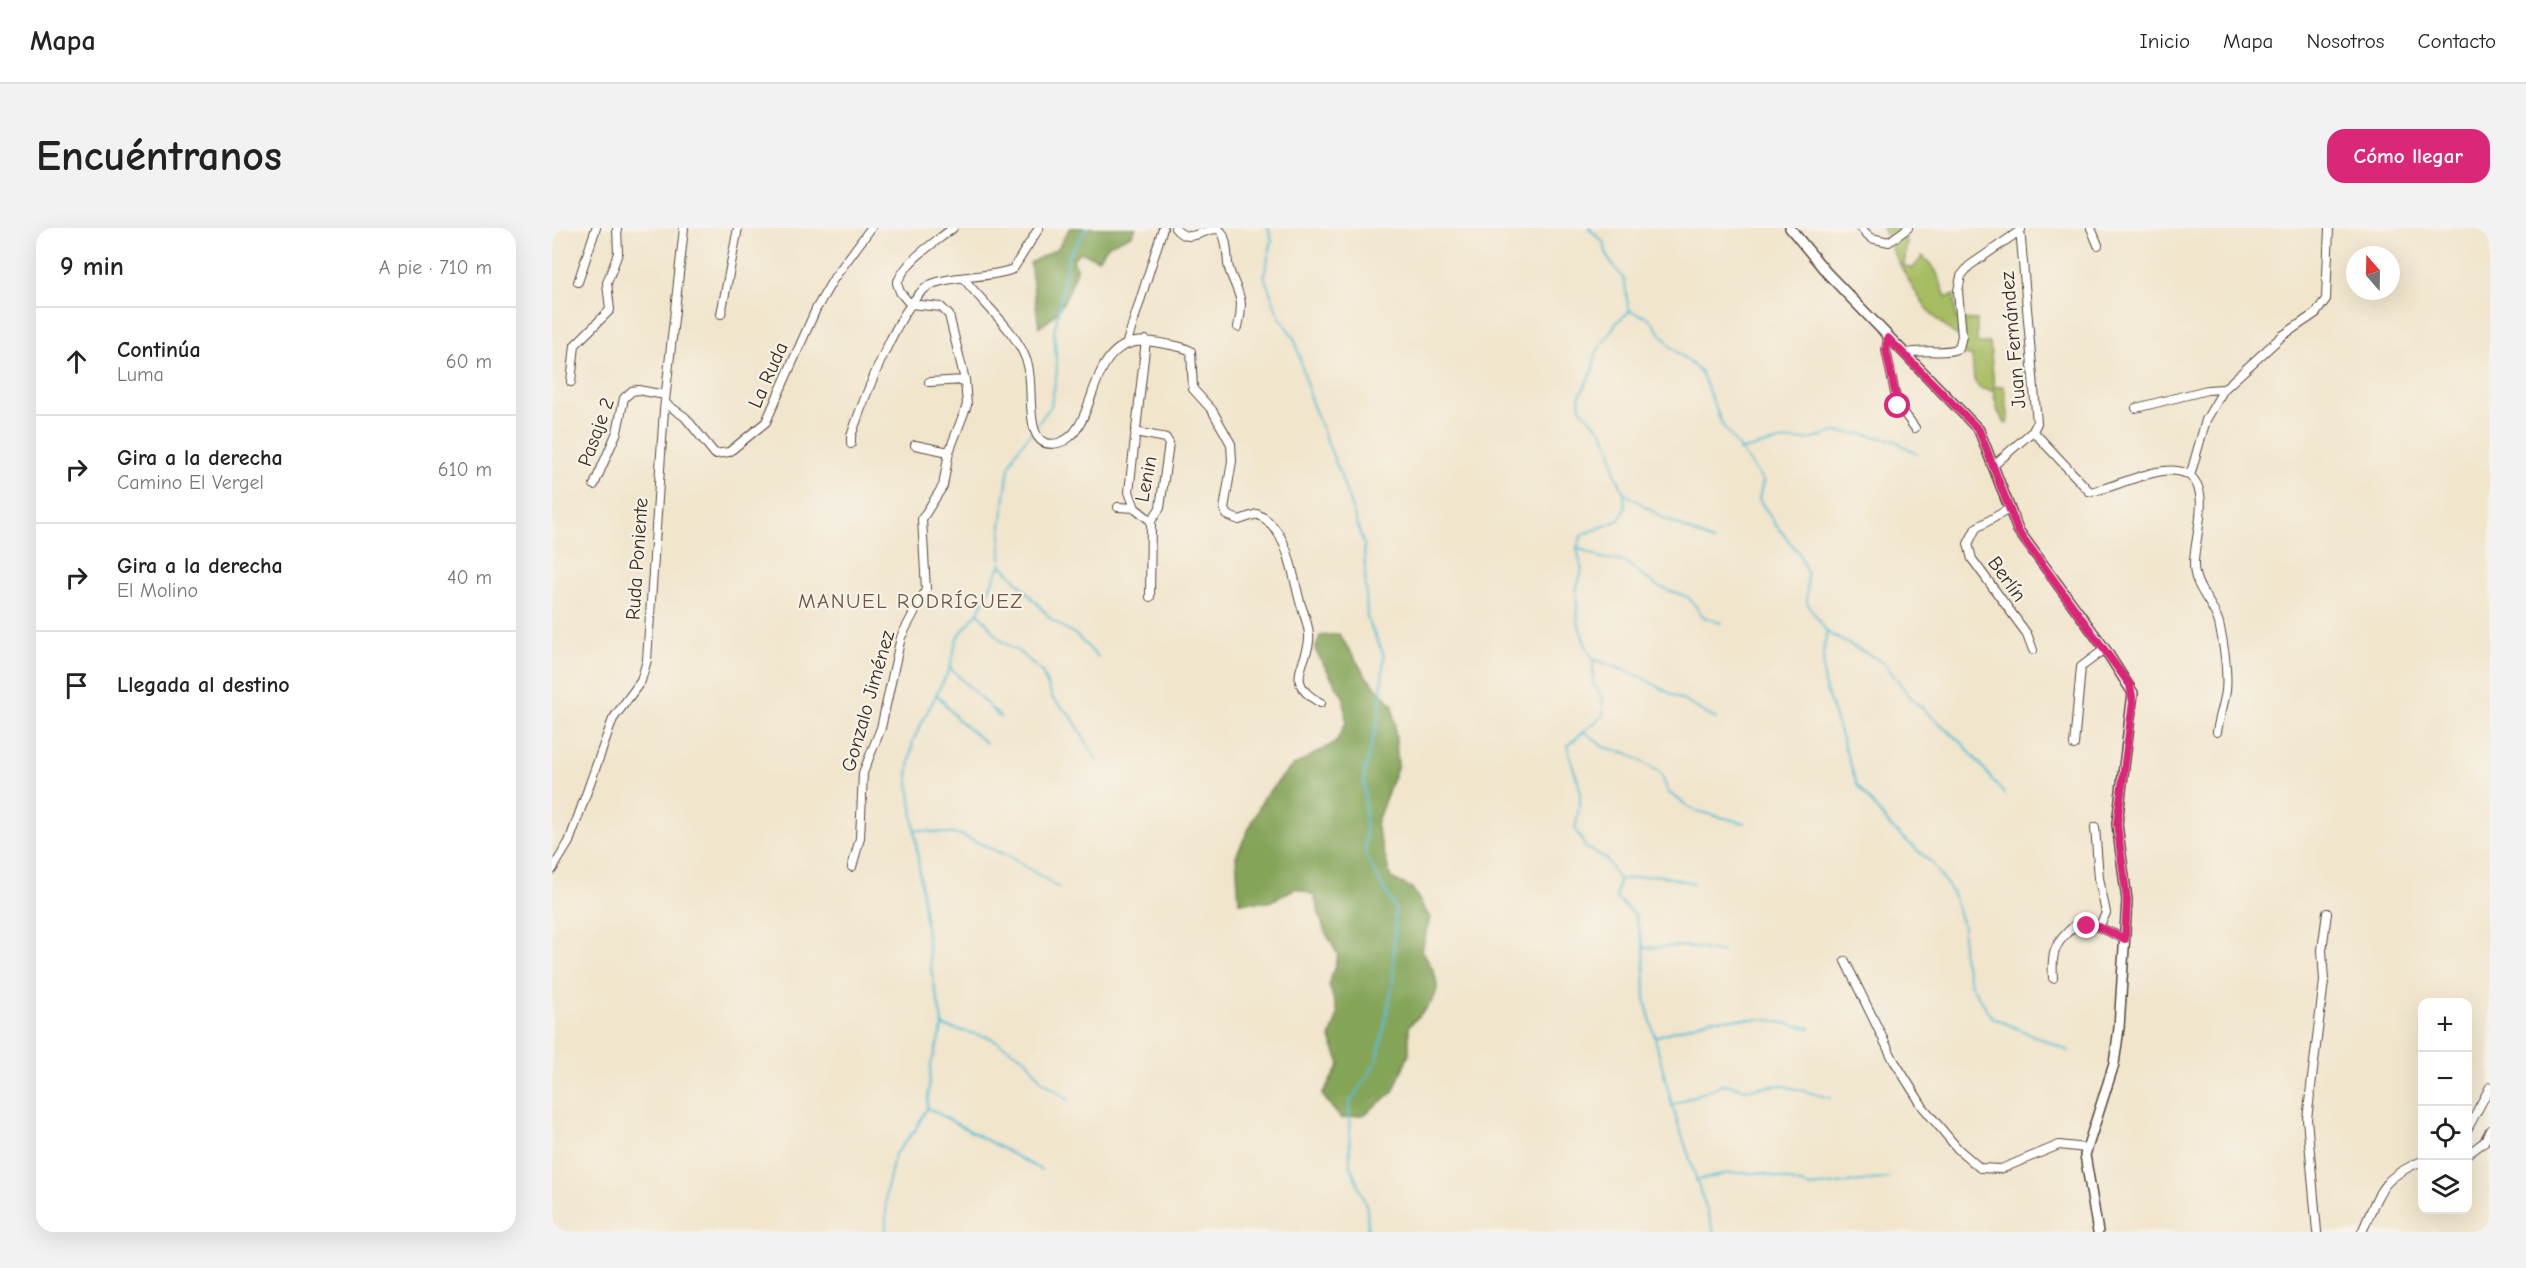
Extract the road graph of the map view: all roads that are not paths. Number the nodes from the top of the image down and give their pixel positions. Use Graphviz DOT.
graph roads {
  1 [pos="596,228"];
  2 [pos="617,228"];
  3 [pos="684,228"];
  4 [pos="738,228"];
  5 [pos="870,228"];
  6 [pos="953,228"];
  7 [pos="1039,228"];
  8 [pos="1163,228"];
  9 [pos="1175,228"];
  10 [pos="1790,228"];
  11 [pos="1861,228"];
  12 [pos="1908,228"];
  13 [pos="2091,228"];
  14 [pos="2329,228"];
  15 [pos="2021,229"];
  16 [pos="2098,245"];
  17 [pos="964,279"];
  18 [pos="578,282"];
  19 [pos="910,304"];
  20 [pos="722,314"];
  21 [pos="1238,327"];
  22 [pos="1888,338"];
  23 [pos="1146,340"];
  24 [pos="1127,342"];
  25 [pos="1905,354"];
  26 [pos="965,380"];
  27 [pos="571,382"];
  28 [pos="930,382"];
  29 [pos="2224,389"];
  30 [pos="665,399"];
  31 [pos="2136,408"];
  32 [pos="1915,428"];
  33 [pos="2033,431"];
  34 [pos="1135,432"];
  35 [pos="851,444"];
  36 [pos="915,445"];
  37 [pos="949,452"];
  38 [pos="1994,465"];
  39 [pos="2190,476"];
  40 [pos="594,486"];
  41 [pos="1118,507"];
  42 [pos="1134,508"];
  43 [pos="2009,509"];
  44 [pos="1151,521"];
  45 [pos="1150,597"];
  46 [pos="2105,649"];
  47 [pos="2033,650"];
  48 [pos="1321,703"];
  49 [pos="2217,732"];
  50 [pos="2074,745"];
  51 [pos="2095,827"];
  52 [pos="852,867"];
  53 [pos="552,870"];
  54 [pos="2327,913"];
  55 [pos="2099,927"];
  56 [pos="2125,939"];
  57 [pos="1845,961"];
  58 [pos="2053,978"];
  59 [pos="2490,1087"];
  60 [pos="2472,1121"];
  61 [pos="2490,1130"];
  62 [pos="2086,1148"];
  63 [pos="2472,1151"];
  64 [pos="2418,1163"];
  65 [pos="2098,1232"];
  66 [pos="2317,1232"];
  67 [pos="2362,1232"];
  1 -- 18 [label="street"];
  2 -- 27 [label="street"];
  3 -- 30 [label="street, Ruda Poniente"];
  4 -- 20 [label="street"];
  5 -- 30 [label="street, La Ruda"];
  6 -- 19 [label="street"];
  7 -- 17 [label="street"];
  8 -- 24 [label="street"];
  9 -- 21 [label="street"];
  10 -- 22 [label="street"];
  11 -- 12 [label="street"];
  13 -- 16 [label="street"];
  14 -- 29 [label="street"];
  15 -- 25 [label="street"];
  15 -- 33 [label="street, Juan Fernández"];
  17 -- 19 [label="street"];
  17 -- 24 [label="street"];
  19 -- 26 [label="street, Gonzalo Jiménez"];
  19 -- 35 [label="street"];
  22 -- 25 [label="street"];
  22 -- 32 [label="street"];
  23 -- 24 [label="street"];
  23 -- 34 [label="street"];
  23 -- 48 [label="street"];
  25 -- 38 [label="street"];
  26 -- 28 [label="street"];
  26 -- 37 [label="street, Gonzalo Jiménez"];
  29 -- 31 [label="street"];
  29 -- 39 [label="street"];
  30 -- 40 [label="street, Pasaje 2"];
  30 -- 53 [label="street, Ruda Poniente"];
  33 -- 38 [label="street, Juan Fernández"];
  33 -- 39 [label="street"];
  34 -- 42 [label="street"];
  34 -- 44 [label="street, Lenin"];
  36 -- 37 [label="street"];
  37 -- 52 [label="street, Gonzalo Jiménez"];
  38 -- 43 [label="street"];
  39 -- 49 [label="street"];
  41 -- 42 [label="street"];
  42 -- 44 [label="street"];
  43 -- 46 [label="street"];
  43 -- 47 [label="street, Berlín"];
  44 -- 45 [label="street"];
  46 -- 50 [label="street"];
  46 -- 56 [label="street"];
  51 -- 55 [label="street"];
  54 -- 66 [label="street"];
  55 -- 56 [label="street"];
  55 -- 58 [label="street"];
  56 -- 62 [label="street"];
  57 -- 62 [label="street"];
  59 -- 60 [label="street"];
  61 -- 63 [label="street"];
  62 -- 65 [label="street"];
  64 -- 67 [label="street"];
}
